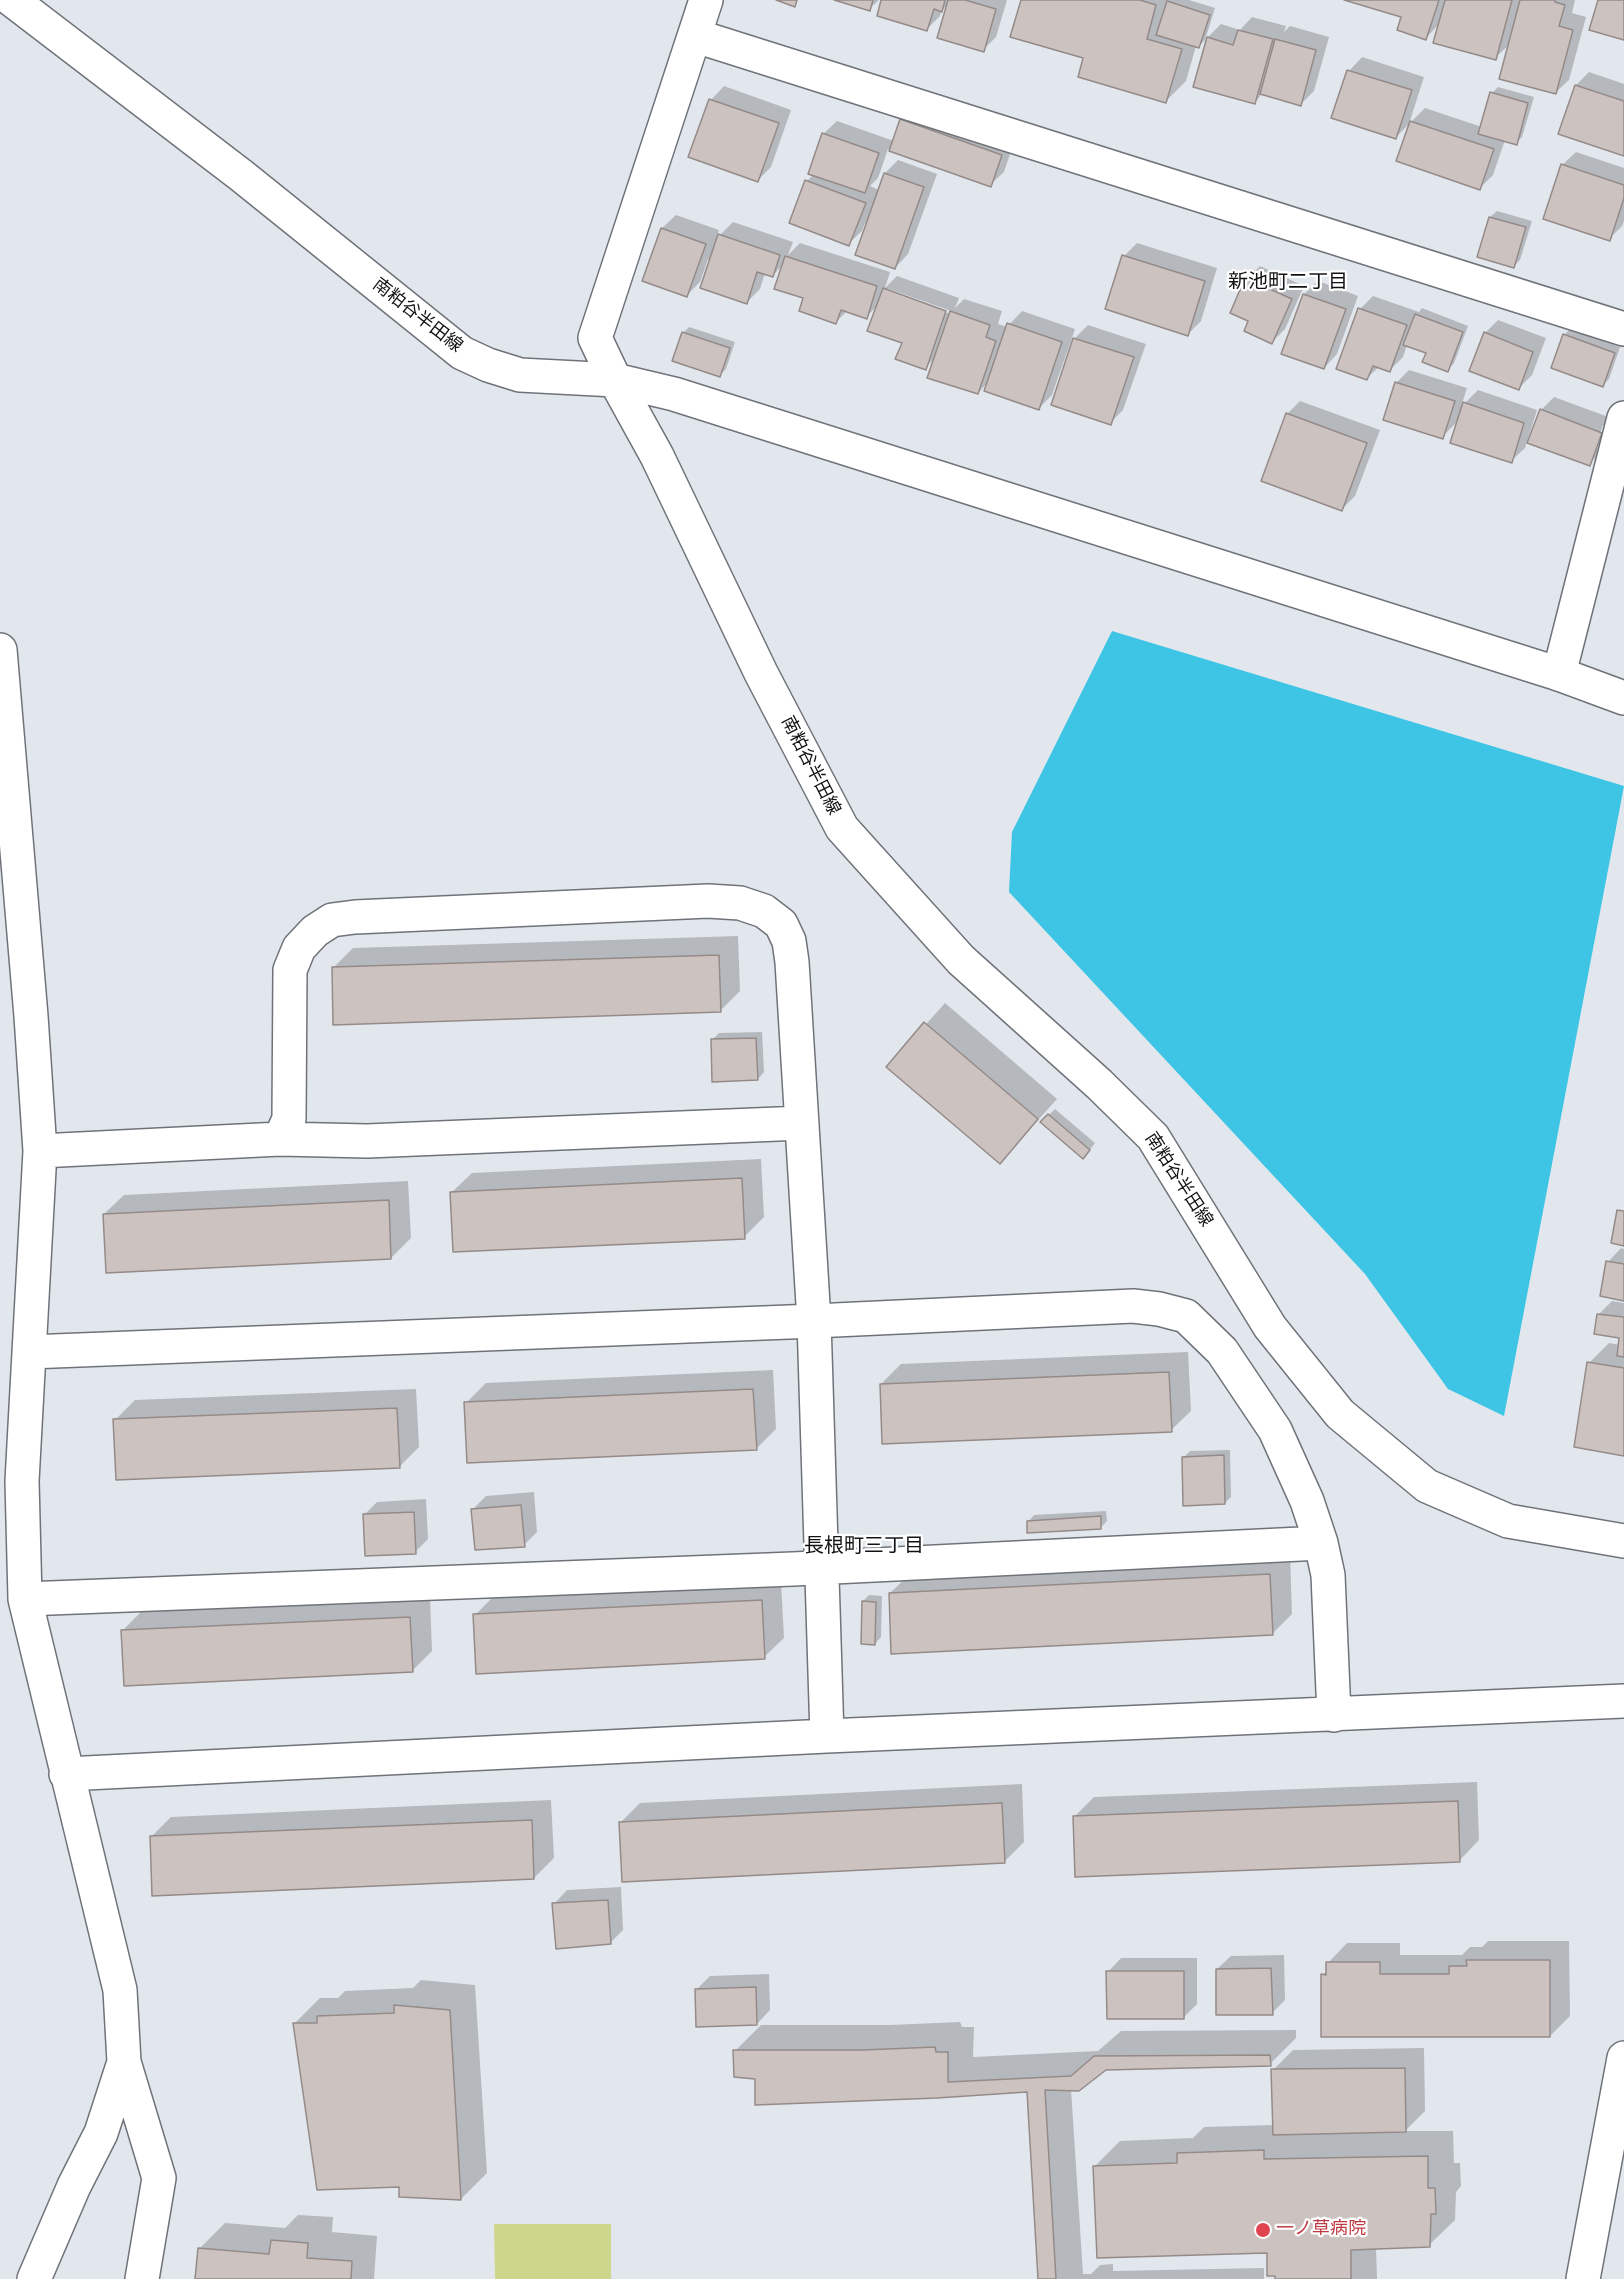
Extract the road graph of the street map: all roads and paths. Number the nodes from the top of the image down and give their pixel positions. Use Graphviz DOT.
graph roads {
  1 [pos="12,0"];
  2 [pos="706,0"];
  3 [pos="696,36"];
  4 [pos="1624,329"];
  5 [pos="615,380"];
  6 [pos="1624,418"];
  7 [pos="0,650"];
  8 [pos="1558,674"];
  9 [pos="1624,698"];
  10 [pos="802,1123"];
  11 [pos="280,1139"];
  12 [pos="40,1151"];
  13 [pos="814,1321"];
  14 [pos="29,1352"];
  15 [pos="1624,1541"];
  16 [pos="1322,1543"];
  17 [pos="822,1568"];
  18 [pos="25,1599"];
  19 [pos="1624,1701"];
  20 [pos="1334,1714"];
  21 [pos="827,1736"];
  22 [pos="66,1774"];
  23 [pos="1624,2058"];
  24 [pos="124,2061"];
  25 [pos="34,2279"];
  26 [pos="142,2279"];
  27 [pos="1583,2279"];
  1 -- 5 [label="street, 南粕谷半田線"];
  2 -- 3 [label="street"];
  3 -- 4 [label="street"];
  3 -- 5 [label="street"];
  5 -- 8 [label="street"];
  5 -- 15 [label="street, 南粕谷半田線"];
  6 -- 8 [label="street"];
  7 -- 12 [label="street"];
  8 -- 9 [label="street"];
  10 -- 11 [label="street"];
  10 -- 11 [label="street"];
  10 -- 13 [label="street"];
  11 -- 12 [label="street"];
  12 -- 14 [label="street"];
  13 -- 14 [label="street"];
  13 -- 16 [label="street"];
  13 -- 17 [label="street"];
  14 -- 18 [label="street"];
  16 -- 17 [label="street"];
  16 -- 20 [label="street"];
  17 -- 18 [label="street"];
  17 -- 21 [label="street"];
  18 -- 22 [label="street"];
  19 -- 20 [label="street"];
  20 -- 21 [label="street"];
  21 -- 22 [label="street"];
  22 -- 24 [label="street"];
  23 -- 27 [label="street"];
  24 -- 25 [label="street"];
  24 -- 26 [label="street"];
}
